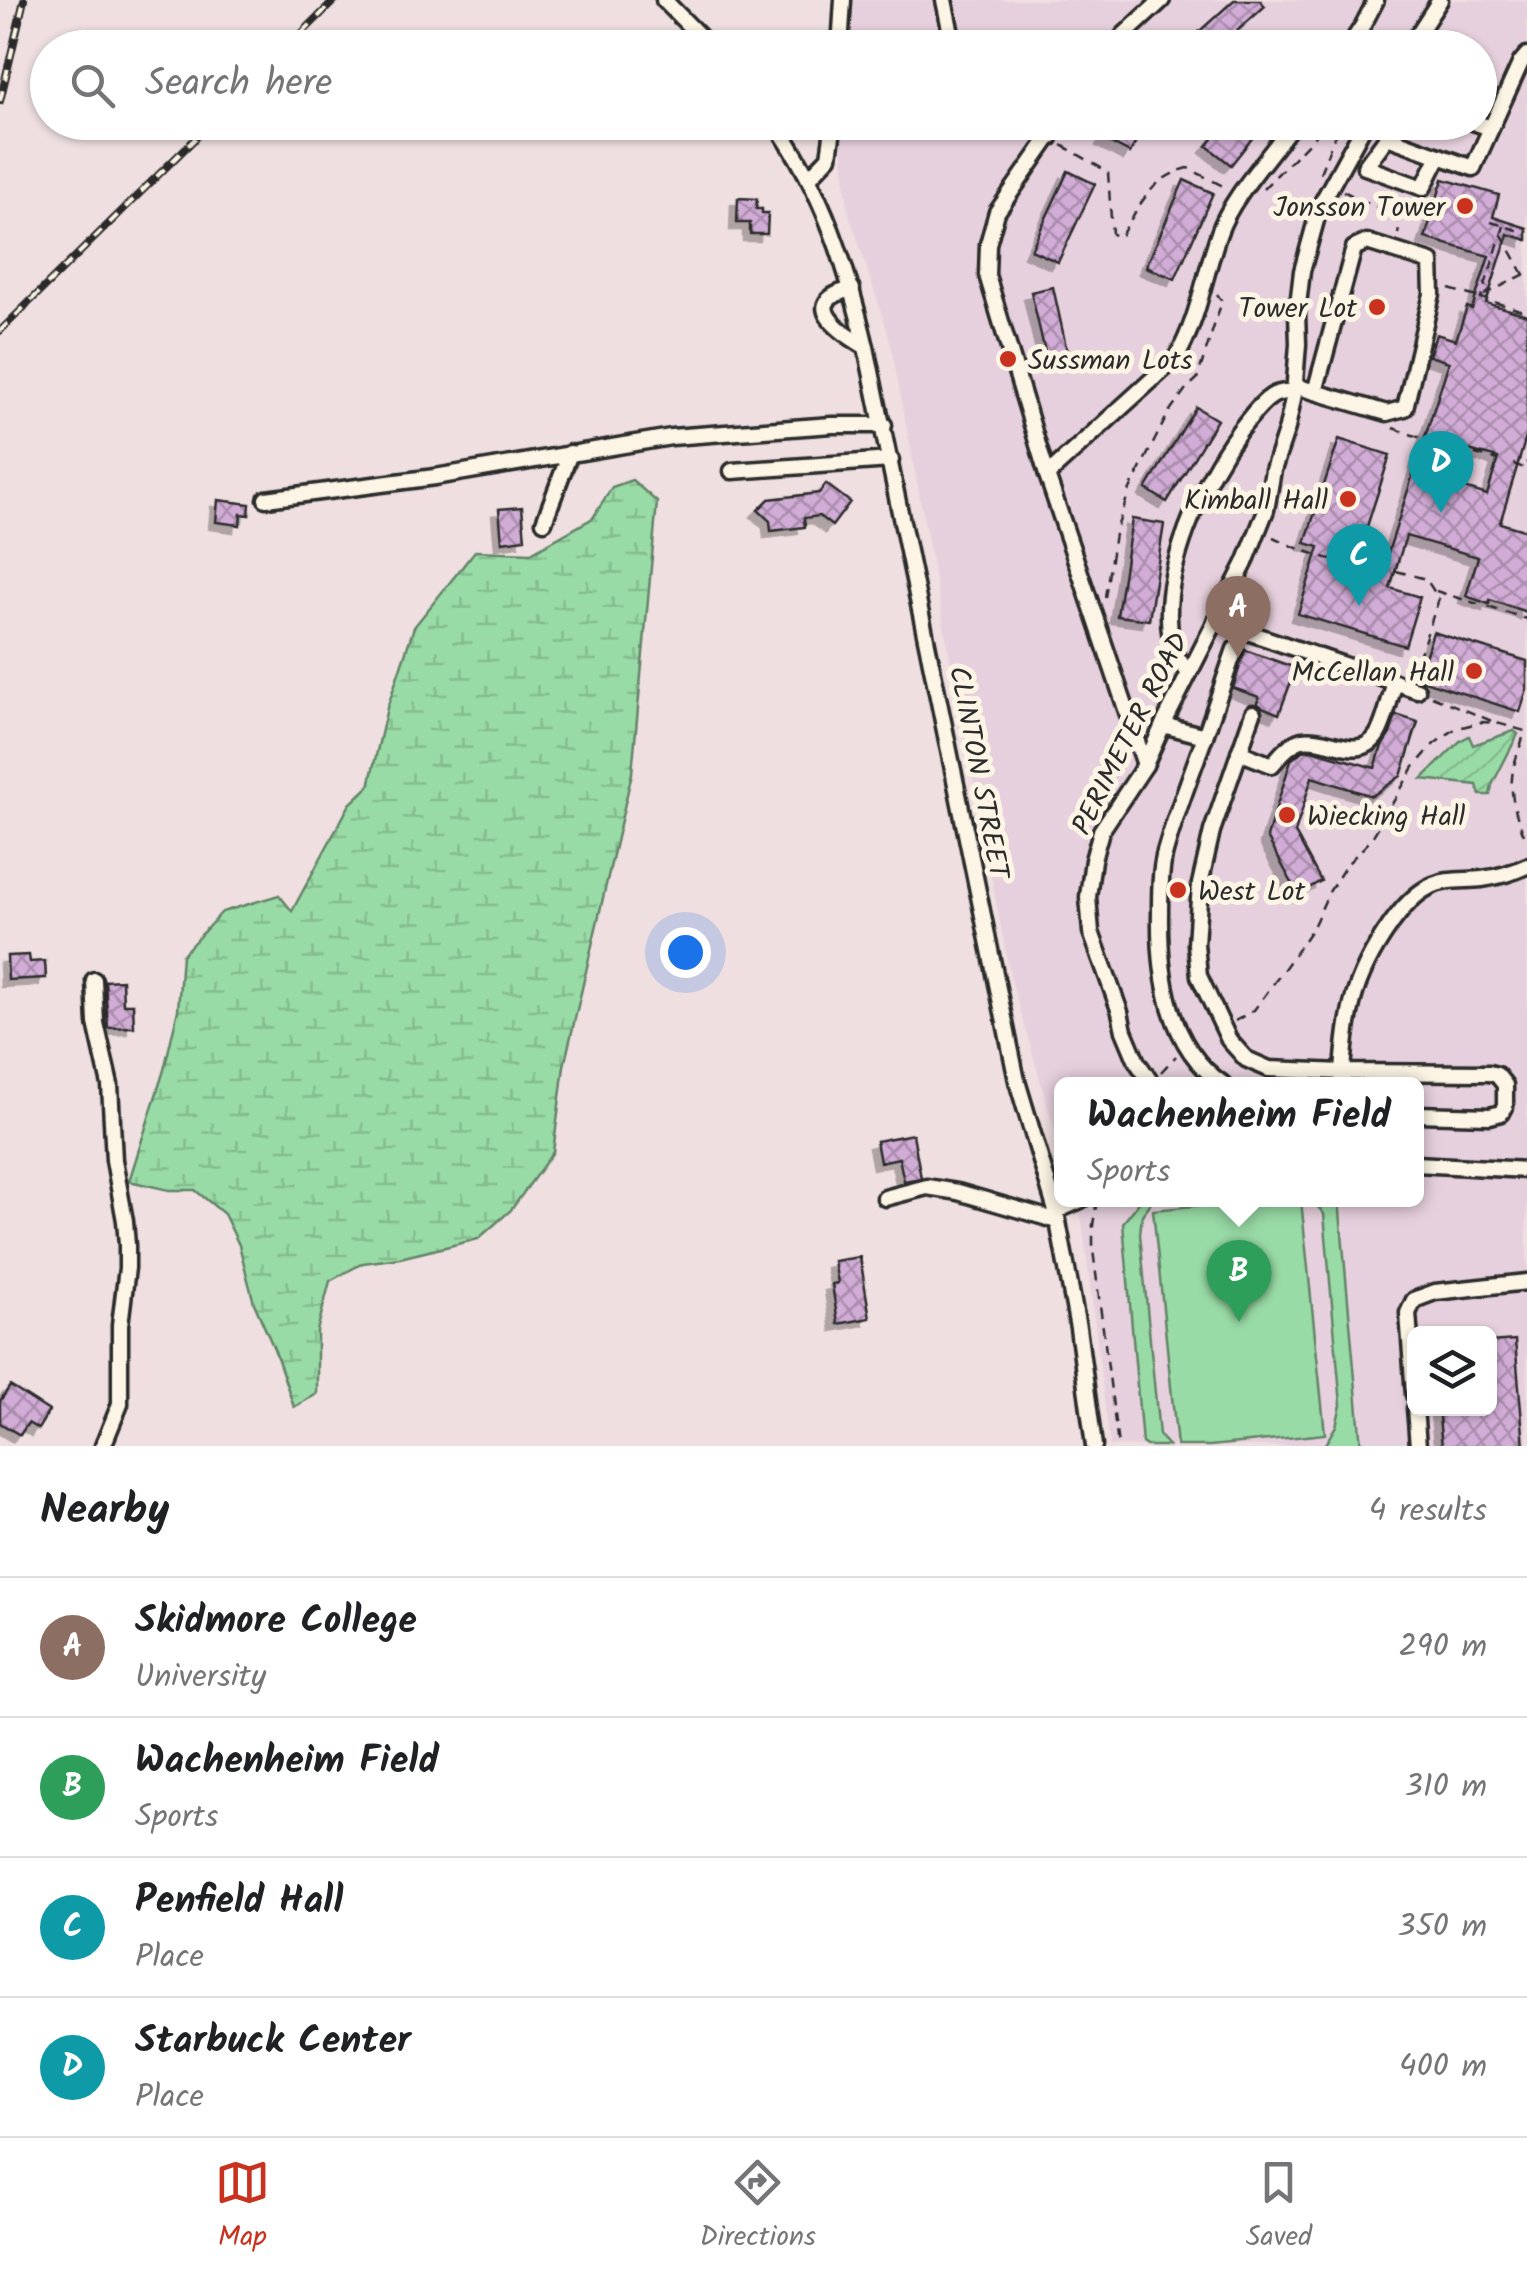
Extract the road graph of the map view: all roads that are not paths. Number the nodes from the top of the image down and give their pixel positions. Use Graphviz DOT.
graph roads {
  1 [pos="664,0"];
  2 [pos="843,0"];
  3 [pos="944,0"];
  4 [pos="1162,0"];
  5 [pos="1376,0"];
  6 [pos="1440,0"];
  7 [pos="693,30"];
  8 [pos="841,30"];
  9 [pos="950,30"];
  10 [pos="1130,30"];
  11 [pos="1360,30"];
  12 [pos="1421,30"];
  13 [pos="1527,56"];
  14 [pos="1497,115"];
  15 [pos="787,140"];
  16 [pos="831,140"];
  17 [pos="1049,140"];
  18 [pos="1281,140"];
  19 [pos="1356,140"];
  20 [pos="1385,140"];
  21 [pos="1393,140"];
  22 [pos="1485,140"];
  23 [pos="1439,156"];
  24 [pos="808,178"];
  25 [pos="852,289"];
  26 [pos="866,347"];
  27 [pos="1295,388"];
  28 [pos="1315,392"];
  29 [pos="884,426"];
  30 [pos="570,454"];
  31 [pos="891,460"];
  32 [pos="732,472"];
  33 [pos="1047,474"];
  34 [pos="266,499"];
  35 [pos="544,522"];
  36 [pos="1215,621"];
  37 [pos="1235,649"];
  38 [pos="1189,673"];
  39 [pos="1253,713"];
  40 [pos="1163,725"];
  41 [pos="1204,736"];
  42 [pos="1239,752"];
  43 [pos="1146,765"];
  44 [pos="1527,866"];
  45 [pos="94,980"];
  46 [pos="1147,1077"];
  47 [pos="1213,1077"];
  48 [pos="1335,1077"];
  49 [pos="1343,1077"];
  50 [pos="1372,1077"];
  51 [pos="1424,1114"];
  52 [pos="1424,1164"];
  53 [pos="1527,1170"];
  54 [pos="885,1198"];
  55 [pos="1054,1206"];
  56 [pos="1054,1207"];
  57 [pos="1070,1207"];
  58 [pos="1057,1216"];
  59 [pos="1527,1282"];
  60 [pos="1409,1326"];
  61 [pos="1416,1416"];
  62 [pos="103,1446"];
  63 [pos="1094,1446"];
  64 [pos="1418,1446"];
  1 -- 7 [label="street"];
  2 -- 8 [label="street"];
  3 -- 9 [label="street"];
  4 -- 10 [label="street"];
  5 -- 11 [label="street"];
  6 -- 12 [label="street"];
  13 -- 14 [label="street"];
  15 -- 24 [label="street, CLINTON STREET"];
  16 -- 24 [label="street"];
  17 -- 33 [label="street"];
  18 -- 33 [label="street"];
  19 -- 27 [label="street, PERIMETER ROAD"];
  20 -- 23 [label="street"];
  21 -- 23 [label="street"];
  22 -- 23 [label="street"];
  24 -- 25 [label="street, CLINTON STREET"];
  25 -- 26 [label="street, CLINTON STREET"];
  25 -- 26 [label="street"];
  26 -- 29 [label="street, CLINTON STREET"];
  27 -- 28 [label="street"];
  27 -- 36 [label="street, PERIMETER ROAD"];
  27 -- 38 [label="street"];
  28 -- 28 [label="street"];
  29 -- 30 [label="street"];
  29 -- 31 [label="street, CLINTON STREET"];
  30 -- 34 [label="street"];
  30 -- 35 [label="street"];
  31 -- 32 [label="street"];
  31 -- 55 [label="street, CLINTON STREET"];
  33 -- 43 [label="street"];
  36 -- 38 [label="street, PERIMETER ROAD"];
  36 -- 42 [label="street"];
  37 -- 41 [label="street"];
  38 -- 40 [label="street, PERIMETER ROAD"];
  39 -- 42 [label="street"];
  40 -- 41 [label="street"];
  40 -- 43 [label="street, PERIMETER ROAD"];
  41 -- 47 [label="street"];
  42 -- 48 [label="street"];
  43 -- 46 [label="street, PERIMETER ROAD"];
  44 -- 49 [label="street"];
  45 -- 62 [label="street"];
  50 -- 51 [label="street"];
  52 -- 53 [label="street"];
  54 -- 58 [label="street"];
  56 -- 58 [label="street, CLINTON STREET"];
  57 -- 58 [label="street"];
  58 -- 63 [label="street, CLINTON STREET"];
  59 -- 60 [label="street"];
  61 -- 64 [label="street"];
}
